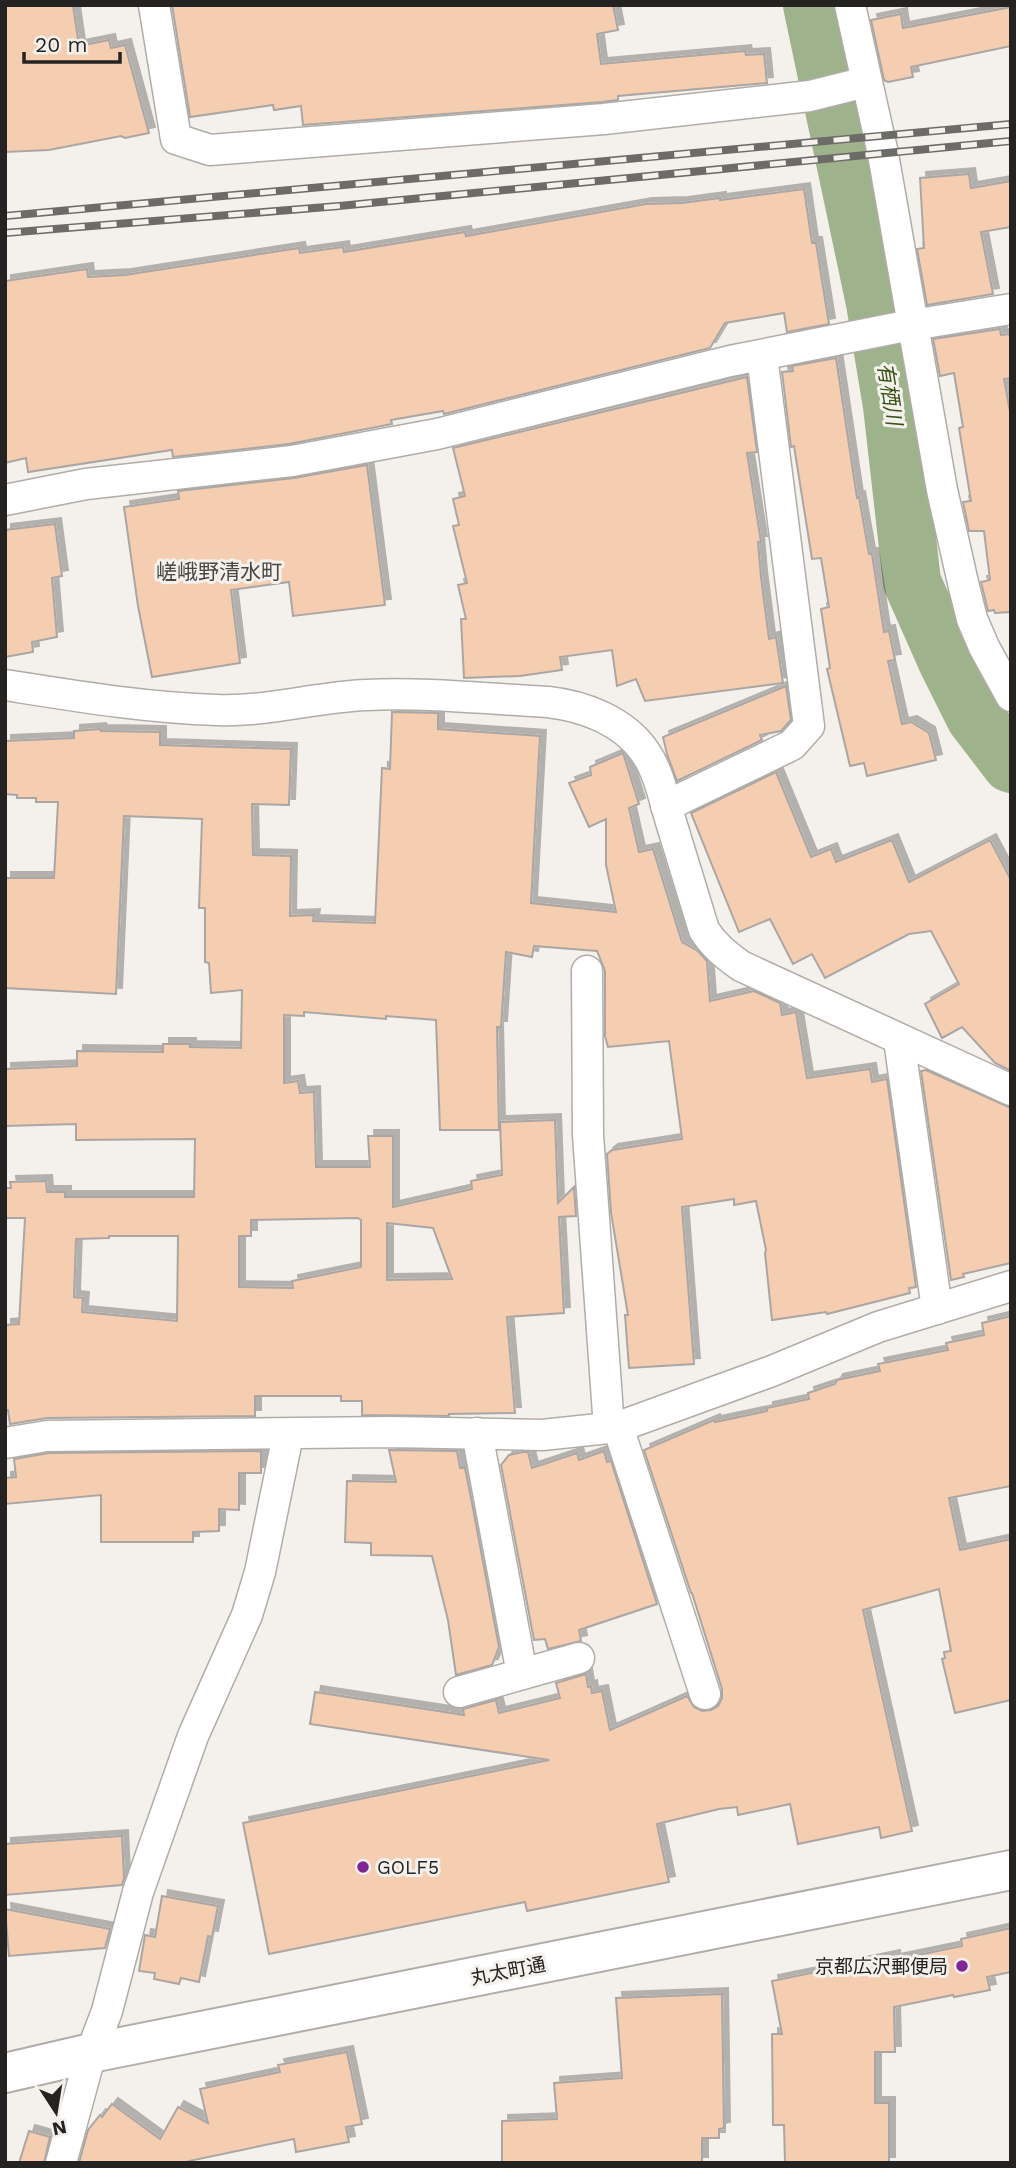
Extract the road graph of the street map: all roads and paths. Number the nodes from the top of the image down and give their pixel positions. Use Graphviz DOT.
graph roads {
  1 [pos="154,5"];
  2 [pos="850,5"];
  3 [pos="860,84"];
  4 [pos="1011,309"];
  5 [pos="910,325"];
  6 [pos="762,356"];
  7 [pos="5,500"];
  8 [pos="5,685"];
  9 [pos="1011,696"];
  10 [pos="666,806"];
  11 [pos="587,971"];
  12 [pos="899,1040"];
  13 [pos="1011,1090"];
  14 [pos="1011,1286"];
  15 [pos="937,1309"];
  16 [pos="613,1427"];
  17 [pos="477,1433"];
  18 [pos="288,1434"];
  19 [pos="5,1443"];
  20 [pos="579,1658"];
  21 [pos="522,1674"];
  22 [pos="459,1692"];
  23 [pos="705,1694"];
  24 [pos="1011,1870"];
  25 [pos="91,2053"];
  26 [pos="5,2073"];
  27 [pos="61,2163"];
  1 -- 3 [label="street"];
  2 -- 3 [label="street"];
  3 -- 5 [label="street"];
  4 -- 5 [label="street"];
  5 -- 6 [label="street"];
  5 -- 9 [label="street"];
  6 -- 7 [label="street"];
  6 -- 10 [label="street"];
  8 -- 10 [label="street"];
  10 -- 12 [label="street"];
  11 -- 16 [label="street"];
  12 -- 13 [label="street"];
  12 -- 15 [label="street"];
  14 -- 15 [label="street"];
  15 -- 16 [label="street"];
  16 -- 17 [label="street"];
  16 -- 23 [label="street"];
  17 -- 18 [label="street"];
  17 -- 21 [label="street"];
  18 -- 19 [label="street"];
  18 -- 25 [label="street"];
  20 -- 21 [label="street"];
  21 -- 22 [label="street"];
  24 -- 25 [label="main road, 丸太町通"];
  25 -- 26 [label="main road, 丸太町通"];
  25 -- 27 [label="street"];
}
